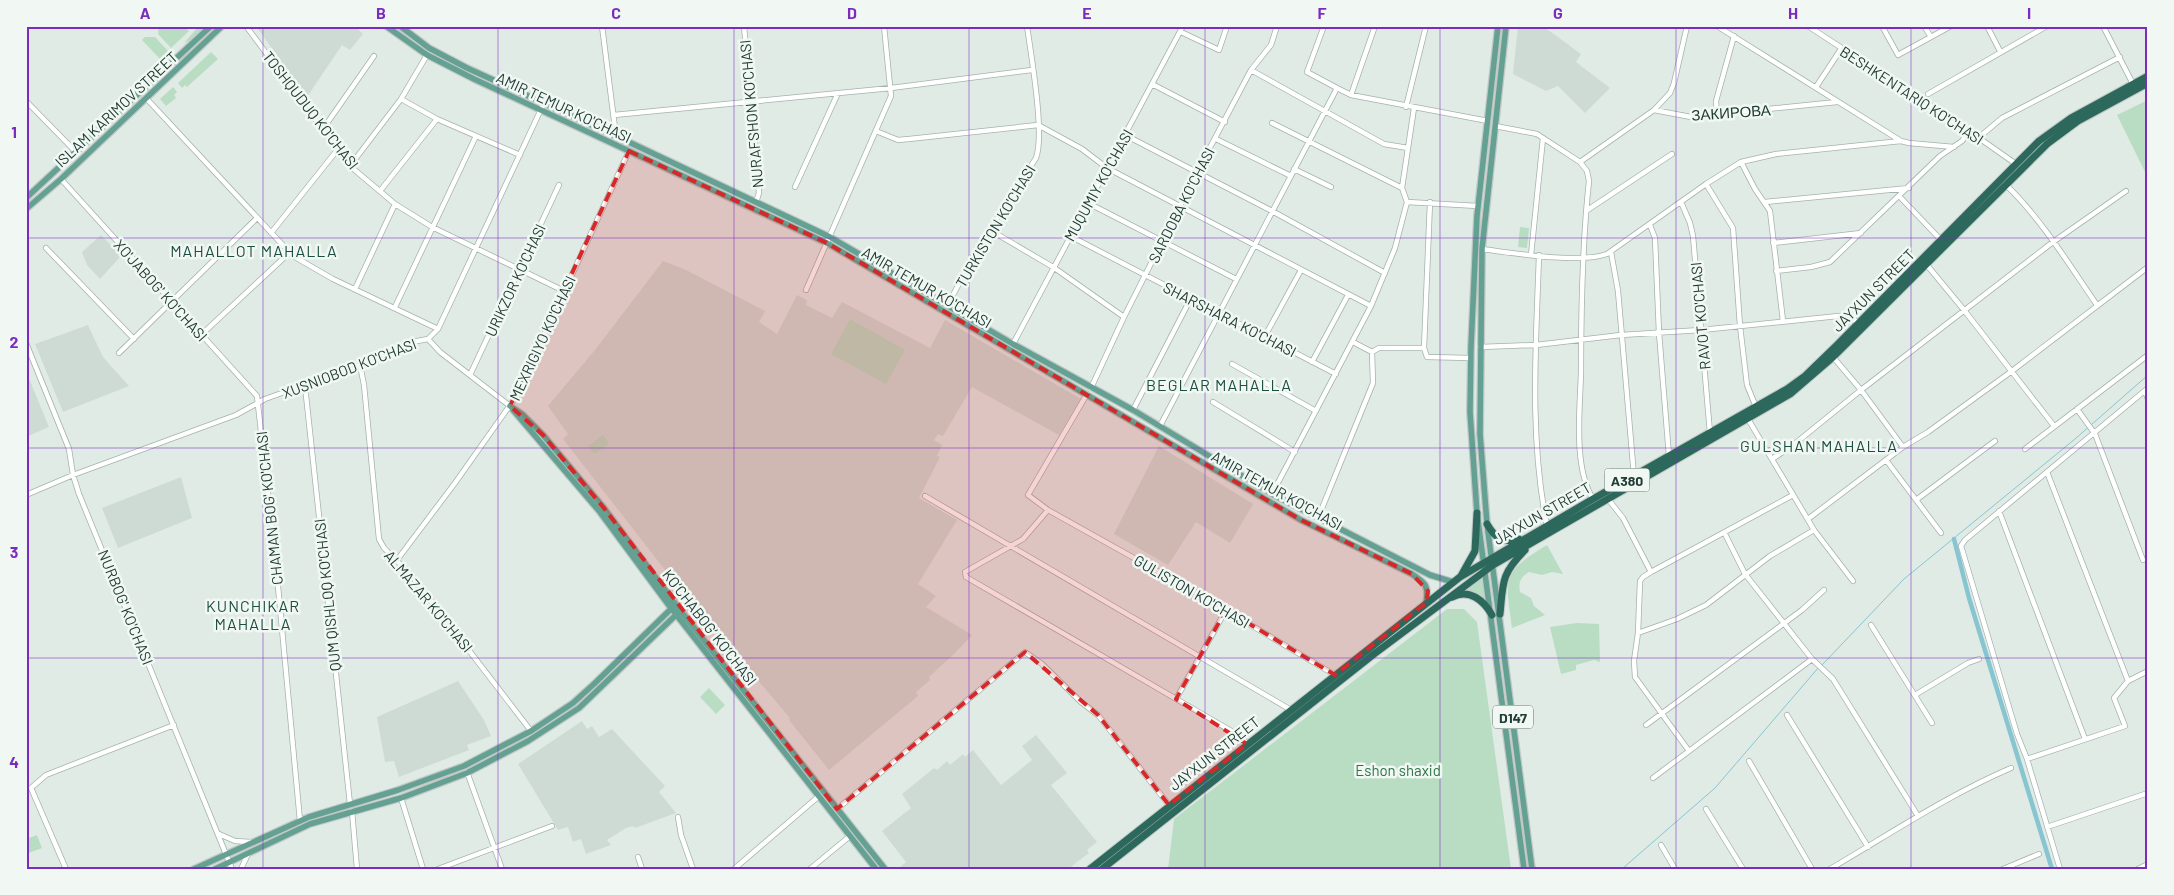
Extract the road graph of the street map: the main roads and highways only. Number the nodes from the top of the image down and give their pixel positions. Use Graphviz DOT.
graph roads {
  1 [pos="211,26"];
  2 [pos="222,26"];
  3 [pos="386,26"];
  4 [pos="400,26"];
  5 [pos="1498,26"];
  6 [pos="1506,26"];
  7 [pos="2148,76"];
  8 [pos="2148,83"];
  9 [pos="543,106"];
  10 [pos="36,190"];
  11 [pos="42,196"];
  12 [pos="26,198"];
  13 [pos="26,209"];
  14 [pos="1477,228"];
  15 [pos="1484,228"];
  16 [pos="1091,388"];
  17 [pos="1087,394"];
  18 [pos="510,406"];
  19 [pos="1477,513"];
  20 [pos="1487,524"];
  21 [pos="1531,539"];
  22 [pos="1493,561"];
  23 [pos="1485,566"];
  24 [pos="1460,577"];
  25 [pos="1453,582"];
  26 [pos="1440,602"];
  27 [pos="1426,604"];
  28 [pos="673,606"];
  29 [pos="678,613"];
  30 [pos="1500,614"];
  31 [pos="1492,615"];
  32 [pos="1167,807"];
  33 [pos="834,809"];
  34 [pos="1169,816"];
  35 [pos="1120,850"];
  36 [pos="194,869"];
  37 [pos="215,869"];
  38 [pos="876,869"];
  39 [pos="885,869"];
  40 [pos="1090,869"];
  41 [pos="1102,869"];
  42 [pos="1524,869"];
  43 [pos="1532,869"];
  1 -- 10 [label="main road, ISLAM KARIMOV STREET"];
  2 -- 11 [label="main road, ISLAM KARIMOV STREET"];
  3 -- 9 [label="main road, AMIR TEMUR KO'CHASI"];
  4 -- 9 [label="main road, AMIR TEMUR KO'CHASI"];
  5 -- 14 [label="main road"];
  6 -- 15 [label="main road"];
  7 -- 21 [label="highway, JAYXUN STREET / A380"];
  8 -- 21 [label="highway, JAYXUN STREET / A380"];
  9 -- 16 [label="main road, AMIR TEMUR KO'CHASI"];
  9 -- 17 [label="main road, AMIR TEMUR KO'CHASI"];
  10 -- 11 [label="main road"];
  10 -- 12 [label="main road, ISLAM KARIMOV STREET"];
  11 -- 13 [label="main road, ISLAM KARIMOV STREET"];
  14 -- 15 [label="main road"];
  14 -- 19 [label="main road"];
  15 -- 20 [label="main road"];
  16 -- 17 [label="main road"];
  16 -- 25 [label="main road, AMIR TEMUR KO'CHASI"];
  17 -- 27 [label="main road, AMIR TEMUR KO'CHASI"];
  18 -- 28 [label="main road, KO‘CHABOG‘ KO‘CHASI"];
  19 -- 23 [label="main road"];
  19 -- 24 [label="highway"];
  20 -- 21 [label="highway"];
  20 -- 22 [label="main road"];
  21 -- 22 [label="highway, JAYXUN STREET / A380"];
  21 -- 30 [label="highway"];
  22 -- 23 [label="highway, JAYXUN STREET / A380"];
  22 -- 30 [label="main road, D147"];
  23 -- 24 [label="highway, JAYXUN STREET / A380"];
  23 -- 26 [label="highway, JAYXUN STREET / A380"];
  23 -- 31 [label="main road, D147"];
  24 -- 25 [label="highway, JAYXUN STREET / A380"];
  25 -- 27 [label="highway, JAYXUN STREET / A380"];
  26 -- 31 [label="highway"];
  26 -- 34 [label="highway, JAYXUN STREET / A380"];
  27 -- 32 [label="highway, JAYXUN STREET / A380"];
  28 -- 29 [label="main road, KO‘CHABOG‘ KO‘CHASI"];
  28 -- 36 [label="main road"];
  29 -- 33 [label="main road, KO‘CHABOG‘ KO‘CHASI"];
  29 -- 33 [label="main road, KO‘CHABOG‘ KO‘CHASI"];
  29 -- 37 [label="main road"];
  30 -- 43 [label="main road, D147"];
  31 -- 42 [label="main road, D147"];
  32 -- 34 [label="highway"];
  32 -- 35 [label="highway, JAYXUN STREET / A380"];
  33 -- 38 [label="main road, KO‘CHABOG‘ KO‘CHASI"];
  33 -- 39 [label="main road, KO‘CHABOG‘ KO‘CHASI"];
  34 -- 35 [label="highway, JAYXUN STREET / A380"];
  35 -- 40 [label="highway, JAYXUN STREET / A380"];
  35 -- 41 [label="highway, JAYXUN STREET / A380"];
}
